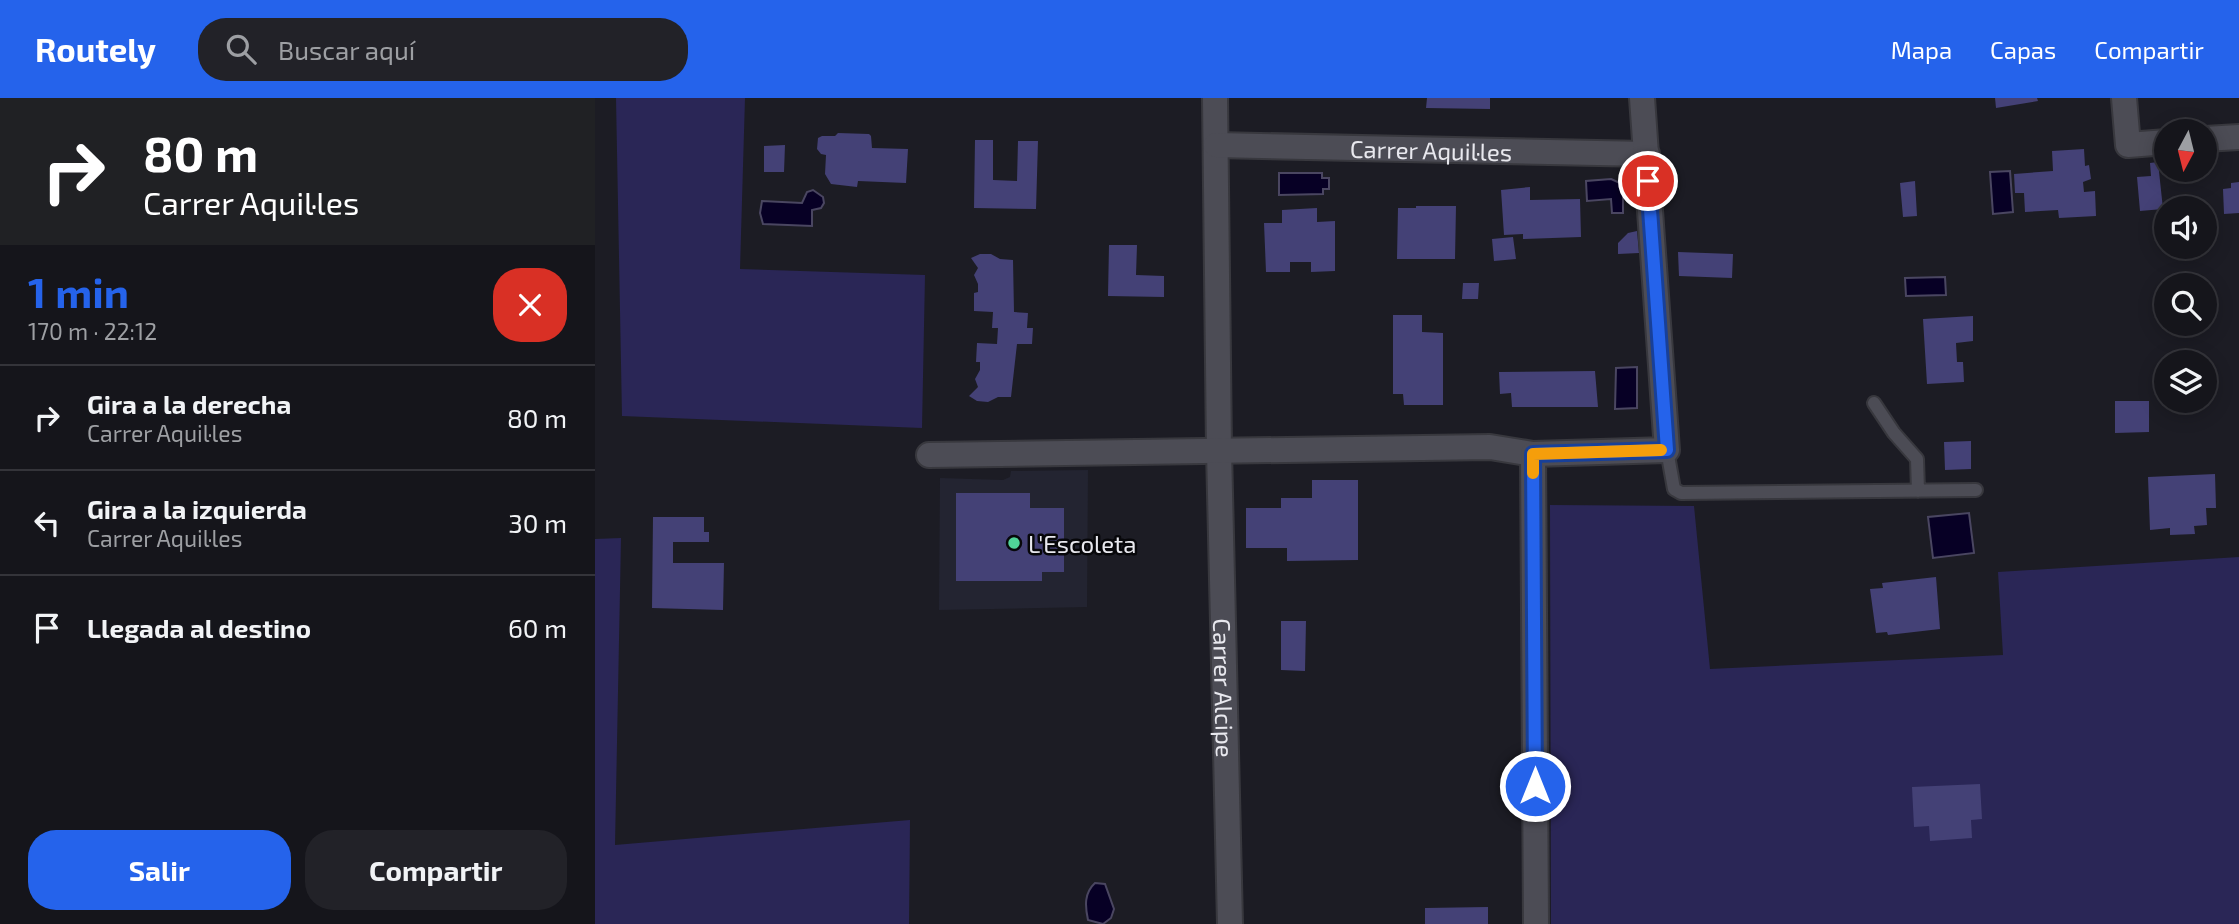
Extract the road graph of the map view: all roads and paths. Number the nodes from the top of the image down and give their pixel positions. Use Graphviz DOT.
graph roads {
  1 [pos="1216,98"];
  2 [pos="1642,98"];
  3 [pos="2124,98"];
  4 [pos="2239,137"];
  5 [pos="2217,138"];
  6 [pos="2154,143"];
  7 [pos="1216,145"];
  8 [pos="1647,154"];
  9 [pos="1874,403"];
  10 [pos="1219,450"];
  11 [pos="1667,450"];
  12 [pos="929,454"];
  13 [pos="1533,454"];
  14 [pos="1976,490"];
  15 [pos="1919,491"];
  16 [pos="1230,924"];
  17 [pos="1536,924"];
  1 -- 7 [label="street, Carrer Alcipe"];
  2 -- 8 [label="street"];
  3 -- 6 [label="street"];
  4 -- 5 [label="street"];
  7 -- 8 [label="street, Carrer Aquil·les"];
  7 -- 10 [label="street, Carrer Alcipe"];
  8 -- 11 [label="street"];
  9 -- 15 [label="lane"];
  10 -- 12 [label="street"];
  10 -- 13 [label="street"];
  10 -- 16 [label="street, Carrer Alcipe"];
  11 -- 13 [label="street"];
  11 -- 15 [label="lane"];
  13 -- 17 [label="street"];
  14 -- 15 [label="lane"];
}
